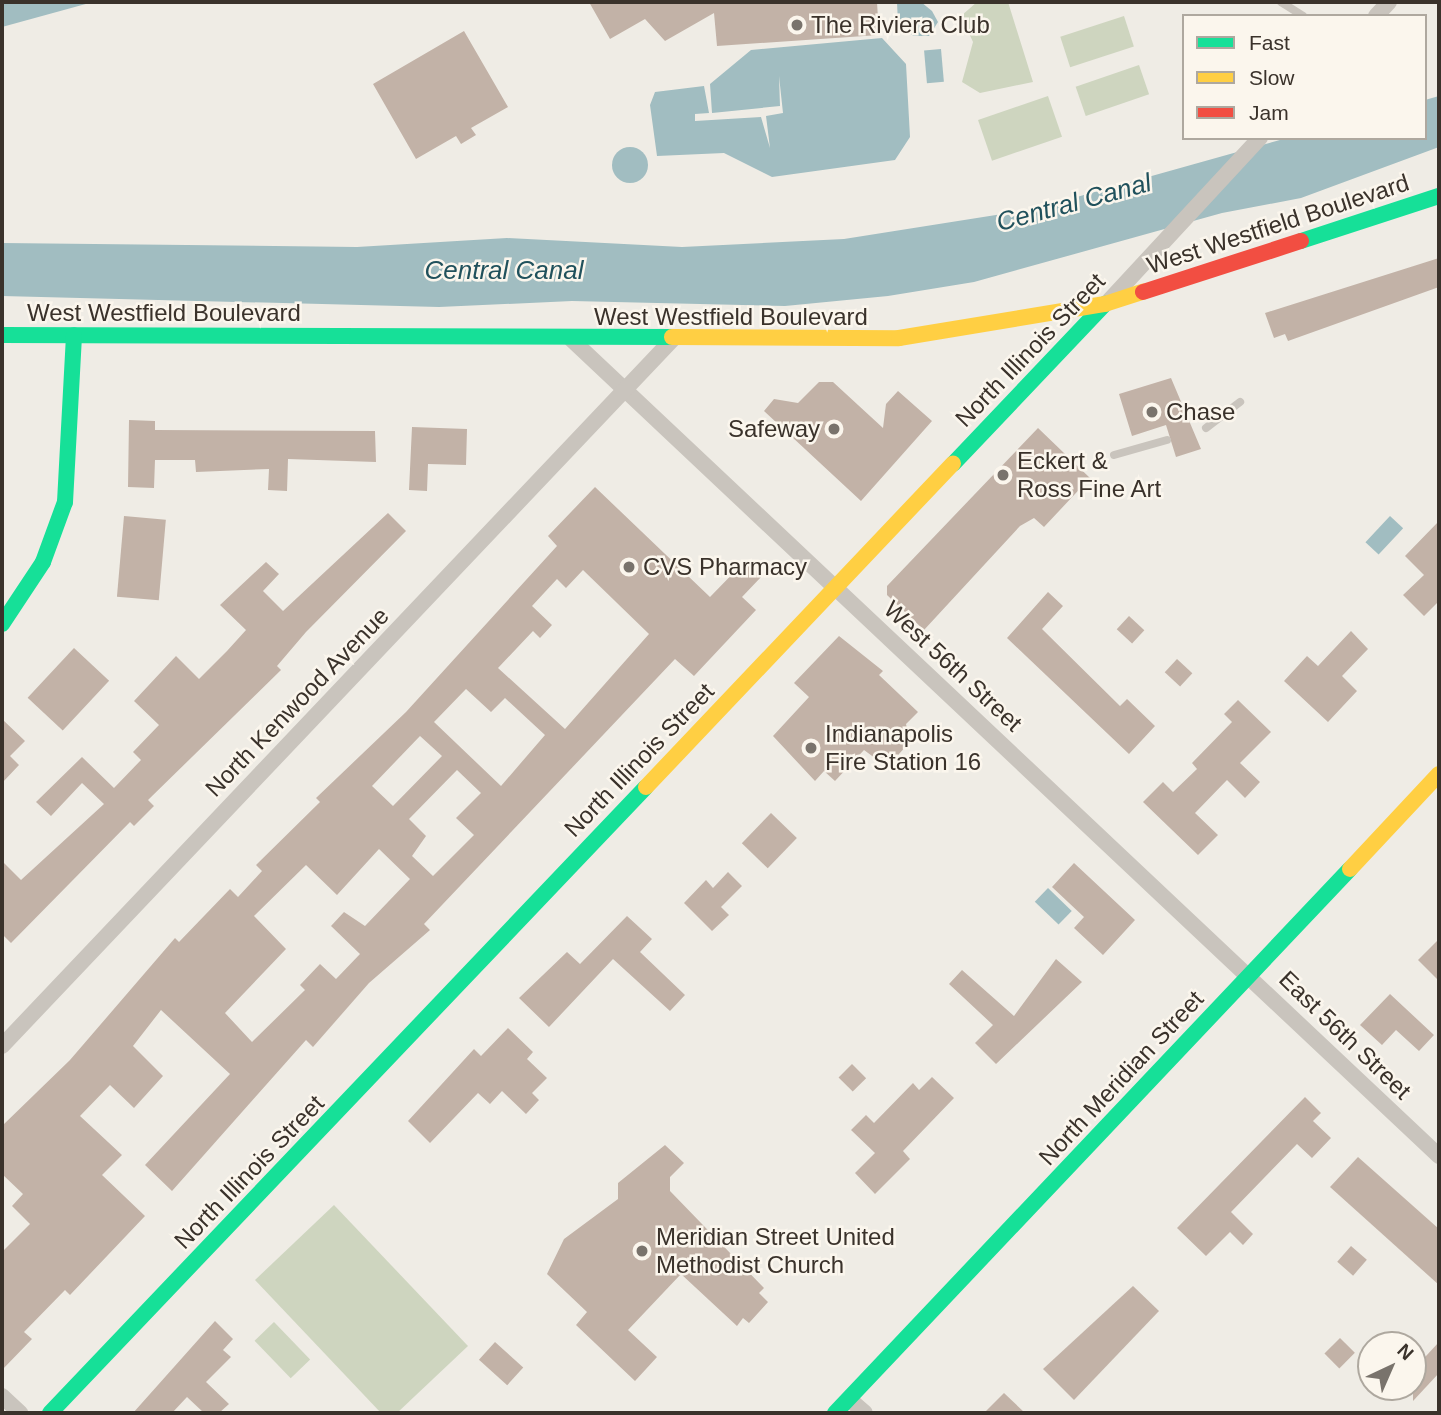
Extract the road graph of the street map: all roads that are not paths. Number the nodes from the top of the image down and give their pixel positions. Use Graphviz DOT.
graph roads {
  1 [pos="1281,2"];
  2 [pos="1300,14"];
  3 [pos="1258,140"];
  4 [pos="1439,196"];
  5 [pos="1105,304"];
  6 [pos="2,335"];
  7 [pos="74,335"];
  8 [pos="570,339"];
  9 [pos="673,339"];
  10 [pos="624,390"];
  11 [pos="1240,402"];
  12 [pos="1206,428"];
  13 [pos="1167,440"];
  14 [pos="1114,456"];
  15 [pos="836,586"];
  16 [pos="2,624"];
  17 [pos="1439,774"];
  18 [pos="1250,975"];
  19 [pos="2,1046"];
  20 [pos="1439,1156"];
  21 [pos="2,1396"];
  22 [pos="849,1399"];
  23 [pos="20,1413"];
  24 [pos="50,1413"];
  25 [pos="835,1413"];
  26 [pos="865,1413"];
  1 -- 2 [label="lane"];
  3 -- 5 [label="street, North Illinois Street"];
  4 -- 5 [label="main road, West Westfield Boulevard"];
  5 -- 9 [label="main road, West Westfield Boulevard"];
  5 -- 15 [label="main road, North Illinois Street"];
  6 -- 7 [label="main road, West Westfield Boulevard"];
  7 -- 8 [label="main road, West Westfield Boulevard"];
  7 -- 16 [label="main road"];
  8 -- 9 [label="main road, West Westfield Boulevard"];
  8 -- 10 [label="street"];
  9 -- 10 [label="street, North Kenwood Avenue"];
  10 -- 15 [label="street, West 56th Street"];
  10 -- 19 [label="street, North Kenwood Avenue"];
  11 -- 12 [label="lane"];
  13 -- 14 [label="lane"];
  15 -- 18 [label="street, West 56th Street"];
  15 -- 24 [label="main road, North Illinois Street"];
  17 -- 18 [label="main road, North Meridian Street"];
  18 -- 20 [label="street, East 56th Street"];
  18 -- 22 [label="main road, North Meridian Street"];
  21 -- 23 [label="street"];
  22 -- 25 [label="main road, North Meridian Street"];
  22 -- 26 [label="street"];
}
